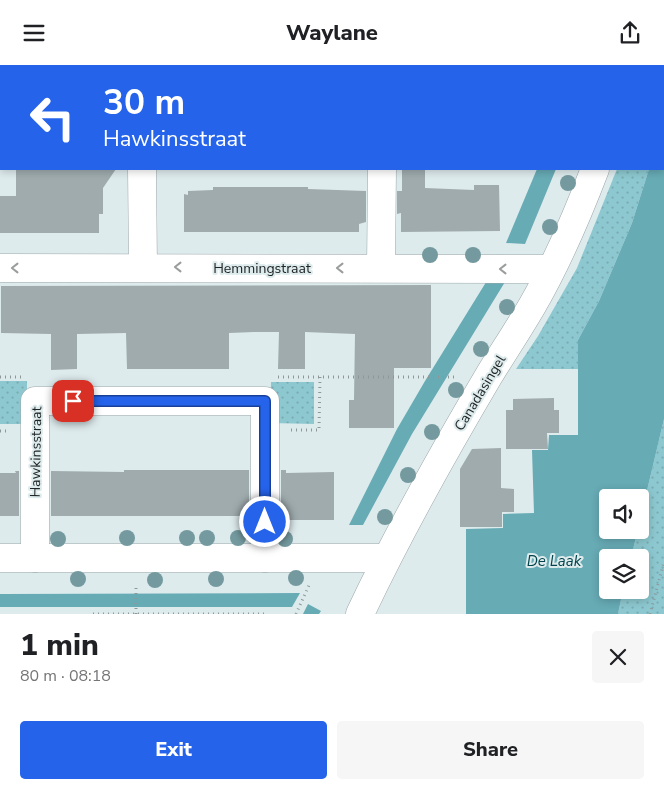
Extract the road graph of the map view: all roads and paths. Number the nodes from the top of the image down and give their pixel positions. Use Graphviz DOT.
graph roads {
  1 [pos="142,170"];
  2 [pos="382,170"];
  3 [pos="595,170"];
  4 [pos="143,267"];
  5 [pos="381,268"];
  6 [pos="0,269"];
  7 [pos="551,269"];
  8 [pos="320,377"];
  9 [pos="427,377"];
  10 [pos="446,377"];
  11 [pos="265,430"];
  12 [pos="0,558"];
  13 [pos="35,558"];
  14 [pos="265,558"];
  15 [pos="386,558"];
  16 [pos="664,562"];
  17 [pos="136,594"];
  18 [pos="136,613"];
  19 [pos="93,614"];
  20 [pos="266,614"];
  21 [pos="360,614"];
  22 [pos="650,614"];
  1 -- 4 [label="street"];
  2 -- 5 [label="street"];
  3 -- 7 [label="street, Canadasingel"];
  5 -- 4 [label="street, Hemmingstraat, one-way"];
  4 -- 6 [label="street, Hemmingstraat, one-way"];
  7 -- 5 [label="street, Hemmingstraat, one-way"];
  7 -- 15 [label="street, Canadasingel"];
  8 -- 11 [label="path"];
  9 -- 10 [label="path"];
  11 -- 13 [label="street, Hawkinsstraat"];
  11 -- 14 [label="street, Hawkinsstraat"];
  12 -- 13 [label="street"];
  13 -- 14 [label="street"];
  14 -- 15 [label="street"];
  15 -- 21 [label="street, Canadasingel"];
  16 -- 22 [label="path"];
  17 -- 18 [label="path"];
  18 -- 19 [label="path"];
  18 -- 20 [label="path"];
}
